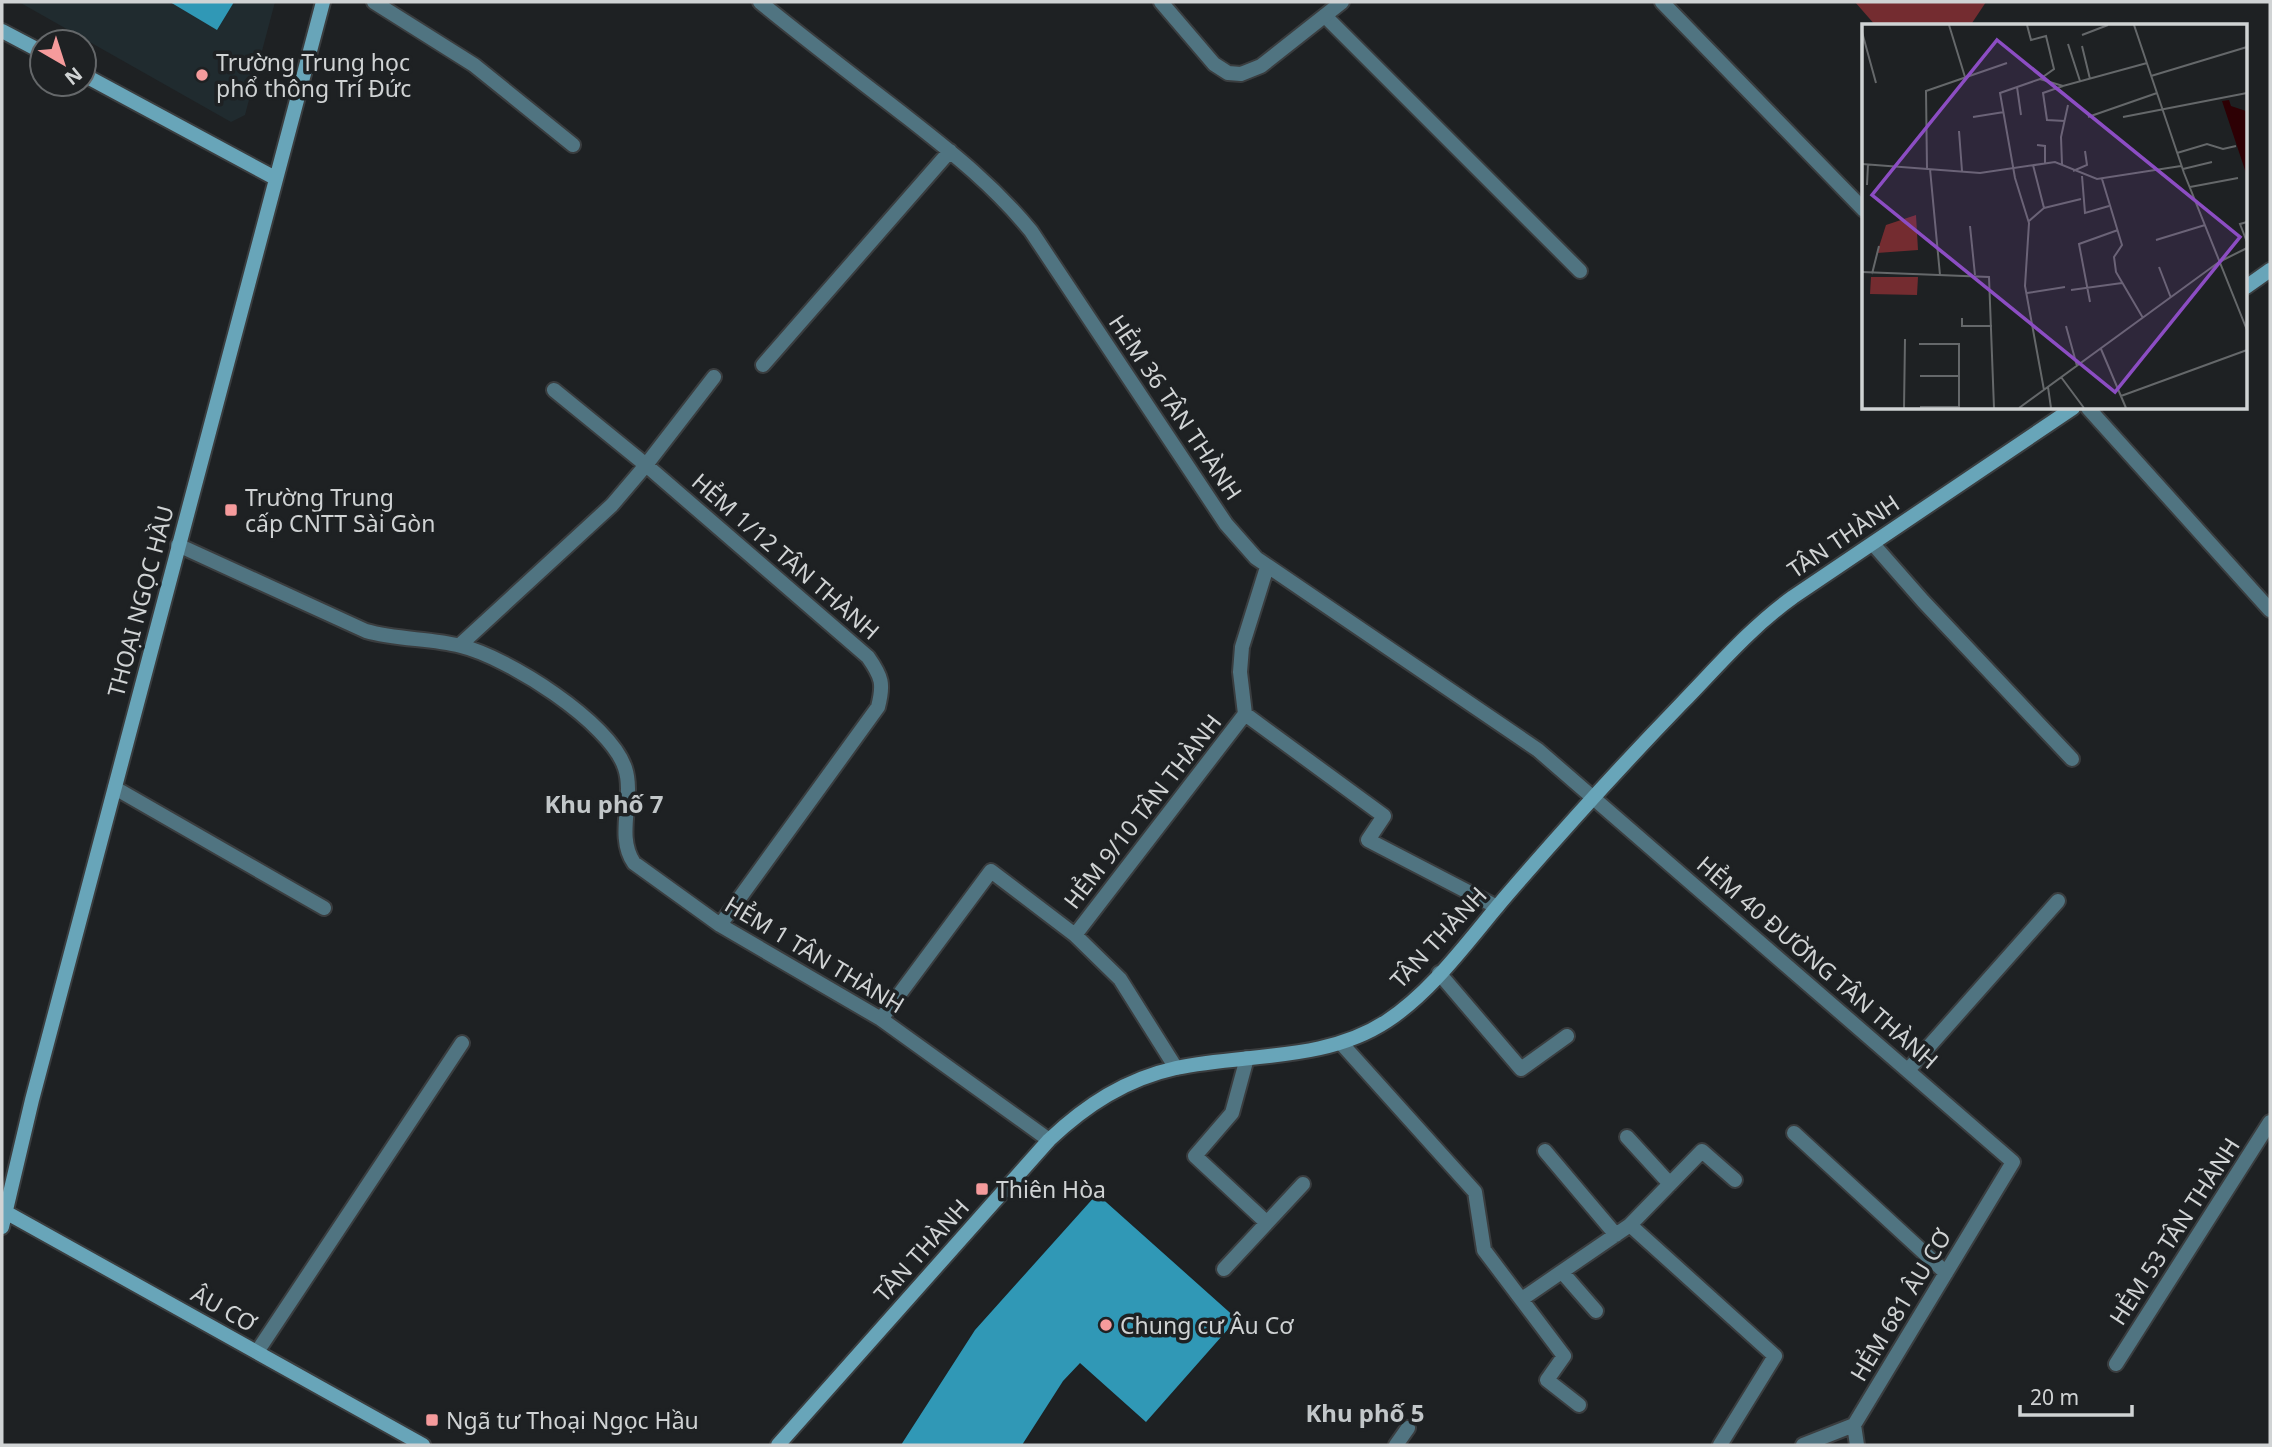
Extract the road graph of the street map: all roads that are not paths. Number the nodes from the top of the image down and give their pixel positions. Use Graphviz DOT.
graph roads {
  1 [pos="323,2"];
  2 [pos="374,2"];
  3 [pos="760,2"];
  4 [pos="1161,2"];
  5 [pos="1342,2"];
  6 [pos="1662,2"];
  7 [pos="1325,16"];
  8 [pos="2,30"];
  9 [pos="28,44"];
  10 [pos="98,83"];
  11 [pos="573,145"];
  12 [pos="950,151"];
  13 [pos="275,178"];
  14 [pos="1862,208"];
  15 [pos="2270,270"];
  16 [pos="1580,271"];
  17 [pos="2248,286"];
  18 [pos="763,365"];
  19 [pos="714,377"];
  20 [pos="554,390"];
  21 [pos="2064,410"];
  22 [pos="2090,410"];
  23 [pos="646,466"];
  24 [pos="1873,544"];
  25 [pos="178,545"];
  26 [pos="1267,567"];
  27 [pos="2270,610"];
  28 [pos="460,645"];
  29 [pos="1245,714"];
  30 [pos="2072,759"];
  31 [pos="115,788"];
  32 [pos="1592,797"];
  33 [pos="2059,901"];
  34 [pos="1497,907"];
  35 [pos="324,908"];
  36 [pos="720,925"];
  37 [pos="1075,935"];
  38 [pos="1439,973"];
  39 [pos="881,1019"];
  40 [pos="1567,1036"];
  41 [pos="462,1043"];
  42 [pos="1341,1043"];
  43 [pos="1247,1058"];
  44 [pos="1176,1068"];
  45 [pos="1908,1070"];
  46 [pos="2270,1122"];
  47 [pos="1794,1133"];
  48 [pos="1627,1137"];
  49 [pos="1049,1140"];
  50 [pos="1545,1151"];
  51 [pos="2013,1162"];
  52 [pos="1735,1180"];
  53 [pos="1303,1184"];
  54 [pos="1670,1184"];
  55 [pos="3,1216"];
  56 [pos="1266,1222"];
  57 [pos="1630,1225"];
  58 [pos="1616,1235"];
  59 [pos="1224,1269"];
  60 [pos="1562,1272"];
  61 [pos="1946,1273"];
  62 [pos="1522,1300"];
  63 [pos="1596,1311"];
  64 [pos="257,1352"];
  65 [pos="2116,1364"];
  66 [pos="1579,1405"];
  67 [pos="1854,1425"];
  68 [pos="1408,1428"];
  69 [pos="423,1445"];
  70 [pos="778,1445"];
  71 [pos="1396,1445"];
  72 [pos="1720,1445"];
  73 [pos="1803,1445"];
  74 [pos="1857,1445"];
  1 -- 13 [label="street, THOẠI NGỌC HẦU"];
  2 -- 11 [label="street"];
  3 -- 12 [label="street, HẺM 36 TÂN THÀNH"];
  4 -- 7 [label="street"];
  5 -- 7 [label="street"];
  6 -- 14 [label="street"];
  7 -- 16 [label="street"];
  8 -- 9 [label="street"];
  10 -- 13 [label="street"];
  12 -- 18 [label="street"];
  12 -- 26 [label="street, HẺM 36 TÂN THÀNH"];
  13 -- 25 [label="street, THOẠI NGỌC HẦU"];
  15 -- 17 [label="street"];
  19 -- 23 [label="street"];
  20 -- 23 [label="street, HẺM 1/12 TÂN THÀNH"];
  21 -- 24 [label="street, TÂN THÀNH"];
  22 -- 27 [label="street"];
  23 -- 28 [label="street"];
  23 -- 36 [label="street, HẺM 1/12 TÂN THÀNH"];
  24 -- 30 [label="street"];
  24 -- 32 [label="street, TÂN THÀNH"];
  25 -- 28 [label="street"];
  25 -- 31 [label="street, THOẠI NGỌC HẦU"];
  26 -- 29 [label="street"];
  26 -- 32 [label="street, HẺM 36 TÂN THÀNH"];
  28 -- 36 [label="street, HẺM 1 TÂN THÀNH"];
  29 -- 34 [label="street"];
  29 -- 37 [label="street, HẺM 9/10 TÂN THÀNH"];
  31 -- 35 [label="street"];
  31 -- 55 [label="street, THOẠI NGỌC HẦU"];
  32 -- 34 [label="street, TÂN THÀNH"];
  32 -- 45 [label="street, HẺM 40 ĐƯỜNG TÂN THÀNH"];
  33 -- 45 [label="street"];
  34 -- 38 [label="street, TÂN THÀNH"];
  36 -- 39 [label="street, HẺM 1 TÂN THÀNH"];
  37 -- 39 [label="street"];
  37 -- 44 [label="street"];
  38 -- 40 [label="street"];
  38 -- 42 [label="street, TÂN THÀNH"];
  39 -- 49 [label="street, HẺM 1 TÂN THÀNH"];
  41 -- 64 [label="street"];
  42 -- 43 [label="street, TÂN THÀNH"];
  42 -- 62 [label="street"];
  43 -- 44 [label="street, TÂN THÀNH"];
  43 -- 56 [label="street"];
  44 -- 49 [label="street, TÂN THÀNH"];
  45 -- 51 [label="street, HẺM 40 ĐƯỜNG TÂN THÀNH"];
  46 -- 65 [label="street, HẺM 53 TÂN THÀNH"];
  47 -- 61 [label="street"];
  48 -- 54 [label="street"];
  49 -- 70 [label="street, TÂN THÀNH"];
  50 -- 58 [label="street"];
  51 -- 61 [label="street, HẺM 681 ÂU CƠ"];
  52 -- 54 [label="street"];
  53 -- 56 [label="street"];
  54 -- 57 [label="street"];
  55 -- 64 [label="street, ÂU CƠ"];
  56 -- 59 [label="street"];
  57 -- 58 [label="street"];
  57 -- 72 [label="street"];
  58 -- 60 [label="street"];
  60 -- 62 [label="street"];
  60 -- 63 [label="street"];
  61 -- 67 [label="street, HẺM 681 ÂU CƠ"];
  62 -- 66 [label="street"];
  64 -- 69 [label="street, ÂU CƠ"];
  67 -- 73 [label="street"];
  67 -- 74 [label="street"];
  68 -- 71 [label="street"];
}
